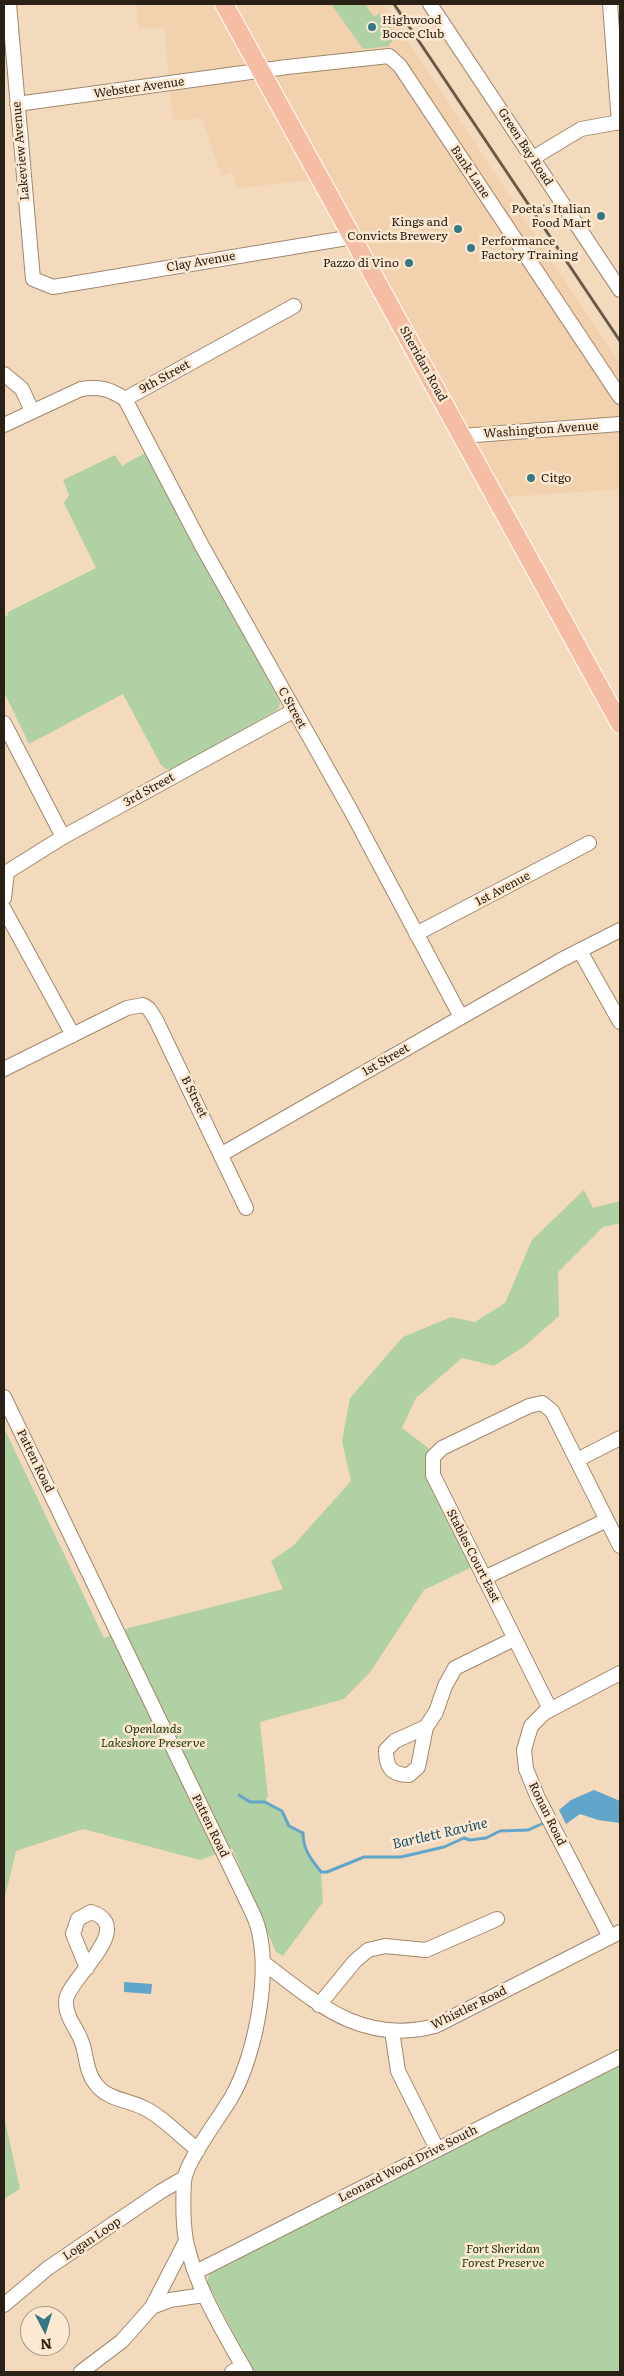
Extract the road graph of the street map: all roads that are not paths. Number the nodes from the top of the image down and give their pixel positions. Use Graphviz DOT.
graph roads {
  1 [pos="9,4"];
  2 [pos="224,4"];
  3 [pos="430,4"];
  4 [pos="610,4"];
  5 [pos="261,71"];
  6 [pos="17,104"];
  7 [pos="620,122"];
  8 [pos="533,158"];
  9 [pos="353,237"];
  10 [pos="615,272"];
  11 [pos="50,287"];
  12 [pos="620,290"];
  13 [pos="294,306"];
  14 [pos="4,374"];
  15 [pos="620,397"];
  16 [pos="125,399"];
  17 [pos="32,411"];
  18 [pos="620,424"];
  19 [pos="4,425"];
  20 [pos="462,436"];
  21 [pos="293,711"];
  22 [pos="4,723"];
  23 [pos="620,724"];
  24 [pos="63,837"];
  25 [pos="590,843"];
  26 [pos="4,898"];
  27 [pos="4,909"];
  28 [pos="620,930"];
  29 [pos="416,934"];
  30 [pos="580,951"];
  31 [pos="461,1017"];
  32 [pos="620,1022"];
  33 [pos="73,1035"];
  34 [pos="4,1069"];
  35 [pos="222,1154"];
  36 [pos="246,1208"];
  37 [pos="4,1397"];
  38 [pos="620,1438"];
  39 [pos="576,1460"];
  40 [pos="607,1520"];
  41 [pos="620,1546"];
  42 [pos="484,1578"];
  43 [pos="514,1639"];
  44 [pos="620,1673"];
  45 [pos="550,1709"];
  46 [pos="426,1727"];
  47 [pos="497,1919"];
  48 [pos="615,1935"];
  49 [pos="264,1963"];
  50 [pos="87,1968"];
  51 [pos="319,2005"];
  52 [pos="392,2031"];
  53 [pos="620,2057"];
  54 [pos="437,2149"];
  55 [pos="198,2150"];
  56 [pos="184,2178"];
  57 [pos="186,2241"];
  58 [pos="196,2272"];
  59 [pos="204,2295"];
  60 [pos="4,2305"];
  61 [pos="152,2307"];
  62 [pos="240,2370"];
  63 [pos="81,2372"];
  1 -- 6 [label="street, Lakeview Avenue"];
  2 -- 5 [label="main road, Sheridan Road"];
  3 -- 8 [label="street, Green Bay Road"];
  4 -- 7 [label="street"];
  5 -- 6 [label="street, Webster Avenue"];
  5 -- 9 [label="main road, Sheridan Road"];
  5 -- 15 [label="street, Bank Lane"];
  6 -- 11 [label="street, Lakeview Avenue"];
  7 -- 8 [label="street"];
  8 -- 10 [label="street, Green Bay Road"];
  9 -- 11 [label="street, Clay Avenue"];
  9 -- 20 [label="main road, Sheridan Road"];
  10 -- 12 [label="street, Green Bay Road"];
  13 -- 16 [label="street, 9th Street"];
  14 -- 17 [label="street"];
  16 -- 17 [label="street, 9th Street"];
  16 -- 21 [label="street, C Street"];
  17 -- 19 [label="street, 9th Street"];
  18 -- 20 [label="street, Washington Avenue"];
  20 -- 23 [label="main road, Sheridan Road"];
  21 -- 24 [label="street, 3rd Street"];
  21 -- 29 [label="street, C Street"];
  22 -- 24 [label="street"];
  24 -- 26 [label="street, 3rd Street"];
  25 -- 29 [label="street, 1st Avenue"];
  27 -- 33 [label="street"];
  28 -- 30 [label="street, 1st Street"];
  29 -- 31 [label="street, C Street"];
  30 -- 31 [label="street, 1st Street"];
  30 -- 32 [label="street"];
  31 -- 35 [label="street, 1st Street"];
  33 -- 34 [label="street"];
  33 -- 35 [label="street, B Street"];
  35 -- 36 [label="street, B Street"];
  37 -- 49 [label="street, Patten Road"];
  38 -- 39 [label="street"];
  39 -- 40 [label="street"];
  39 -- 42 [label="street, Stables Court East"];
  40 -- 41 [label="street"];
  40 -- 42 [label="street"];
  42 -- 43 [label="street, Stables Court East"];
  43 -- 45 [label="street, Stables Court East"];
  43 -- 46 [label="street"];
  44 -- 45 [label="street, Ronan Road"];
  45 -- 48 [label="street, Ronan Road"];
  47 -- 51 [label="street"];
  48 -- 52 [label="street, Whistler Road"];
  49 -- 51 [label="street, Whistler Road"];
  49 -- 55 [label="street, Patten Road"];
  50 -- 55 [label="street"];
  51 -- 52 [label="street, Whistler Road"];
  52 -- 54 [label="street"];
  53 -- 54 [label="street, Leonard Wood Drive South"];
  54 -- 58 [label="street, Leonard Wood Drive South"];
  55 -- 56 [label="street, Patten Road"];
  56 -- 57 [label="street, Patten Road"];
  56 -- 60 [label="street, Logan Loop"];
  57 -- 58 [label="street, Patten Road"];
  57 -- 61 [label="street"];
  58 -- 59 [label="street, Patten Road"];
  59 -- 61 [label="street"];
  59 -- 62 [label="street, Patten Road"];
  61 -- 63 [label="street"];
}
